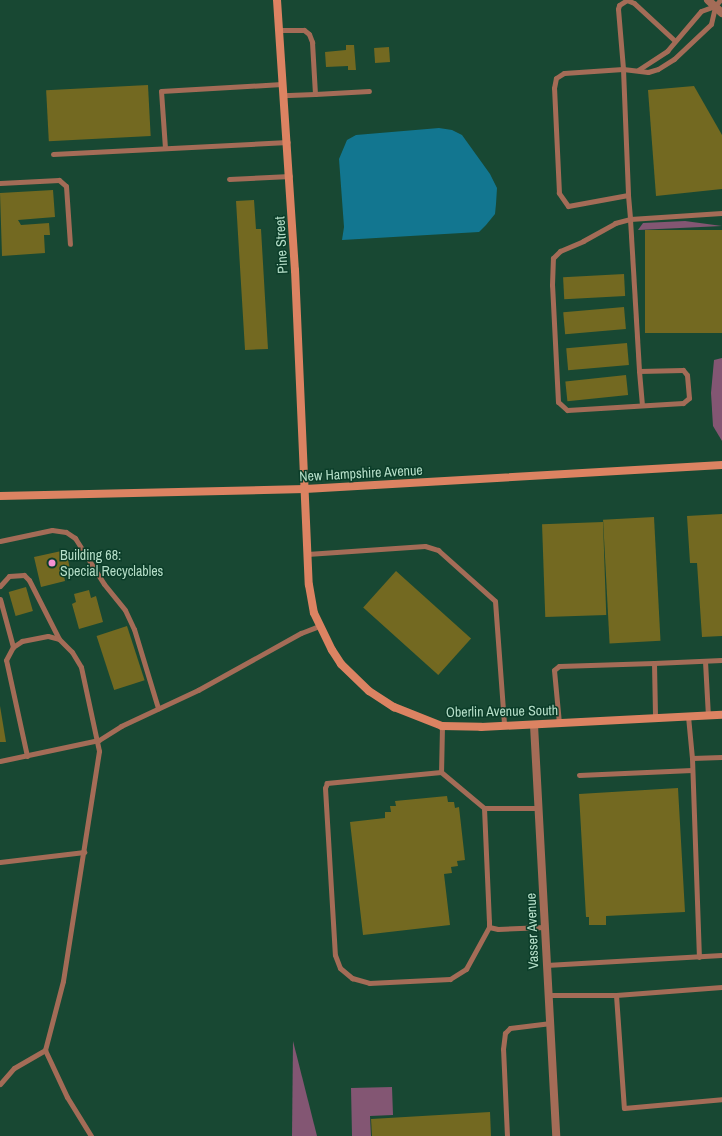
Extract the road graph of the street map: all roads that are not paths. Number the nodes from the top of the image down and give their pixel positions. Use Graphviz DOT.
graph roads {
  1 [pos="277,0"];
  2 [pos="708,0"];
  3 [pos="718,3"];
  4 [pos="722,12"];
  5 [pos="278,30"];
  6 [pos="674,40"];
  7 [pos="622,69"];
  8 [pos="638,70"];
  9 [pos="282,84"];
  10 [pos="369,91"];
  11 [pos="315,94"];
  12 [pos="282,95"];
  13 [pos="288,142"];
  14 [pos="165,148"];
  15 [pos="53,154"];
  16 [pos="290,176"];
  17 [pos="229,179"];
  18 [pos="0,183"];
  19 [pos="628,195"];
  20 [pos="722,213"];
  21 [pos="630,219"];
  22 [pos="70,244"];
  23 [pos="639,371"];
  24 [pos="642,404"];
  25 [pos="722,465"];
  26 [pos="305,489"];
  27 [pos="0,496"];
  28 [pos="0,541"];
  29 [pos="307,554"];
  30 [pos="0,586"];
  31 [pos="0,599"];
  32 [pos="319,626"];
  33 [pos="59,639"];
  34 [pos="13,647"];
  35 [pos="722,660"];
  36 [pos="705,661"];
  37 [pos="654,663"];
  38 [pos="158,708"];
  39 [pos="722,715"];
  40 [pos="688,716"];
  41 [pos="708,716"];
  42 [pos="655,717"];
  43 [pos="559,723"];
  44 [pos="534,725"];
  45 [pos="442,726"];
  46 [pos="504,726"];
  47 [pos="99,740"];
  48 [pos="27,756"];
  49 [pos="722,757"];
  50 [pos="692,758"];
  51 [pos="0,761"];
  52 [pos="692,770"];
  53 [pos="441,772"];
  54 [pos="579,774"];
  55 [pos="484,808"];
  56 [pos="540,808"];
  57 [pos="84,852"];
  58 [pos="0,862"];
  59 [pos="489,927"];
  60 [pos="545,927"];
  61 [pos="722,955"];
  62 [pos="699,957"];
  63 [pos="546,965"];
  64 [pos="722,987"];
  65 [pos="548,995"];
  66 [pos="616,995"];
  67 [pos="549,1023"];
  68 [pos="45,1050"];
  69 [pos="0,1084"];
  70 [pos="722,1099"];
  71 [pos="91,1136"];
  72 [pos="507,1136"];
  73 [pos="556,1136"];
  1 -- 5 [label="street, Pine Street"];
  2 -- 3 [label="street"];
  3 -- 4 [label="street"];
  3 -- 6 [label="lane"];
  3 -- 8 [label="lane"];
  5 -- 9 [label="street, Pine Street"];
  5 -- 11 [label="lane"];
  6 -- 7 [label="lane"];
  6 -- 8 [label="lane"];
  7 -- 8 [label="lane"];
  7 -- 19 [label="lane"];
  7 -- 19 [label="lane"];
  9 -- 12 [label="street, Pine Street"];
  9 -- 14 [label="lane"];
  10 -- 11 [label="lane"];
  11 -- 12 [label="lane"];
  12 -- 13 [label="street, Pine Street"];
  13 -- 14 [label="lane"];
  13 -- 16 [label="street, Pine Street"];
  14 -- 15 [label="lane"];
  16 -- 17 [label="lane"];
  16 -- 26 [label="street, Pine Street"];
  18 -- 22 [label="lane"];
  19 -- 21 [label="lane"];
  20 -- 21 [label="lane"];
  21 -- 23 [label="lane"];
  21 -- 24 [label="lane"];
  23 -- 24 [label="lane"];
  23 -- 24 [label="lane"];
  25 -- 26 [label="street, New Hampshire Avenue"];
  26 -- 27 [label="street, New Hampshire Avenue"];
  26 -- 29 [label="street, Oberlin Avenue South"];
  28 -- 38 [label="lane"];
  29 -- 32 [label="street, Oberlin Avenue South"];
  29 -- 46 [label="lane"];
  30 -- 33 [label="lane"];
  31 -- 34 [label="lane"];
  32 -- 38 [label="lane"];
  32 -- 45 [label="street, Oberlin Avenue South"];
  33 -- 34 [label="lane"];
  33 -- 47 [label="lane"];
  34 -- 48 [label="lane"];
  35 -- 36 [label="lane"];
  36 -- 37 [label="lane"];
  36 -- 41 [label="lane"];
  37 -- 42 [label="lane"];
  37 -- 43 [label="lane"];
  38 -- 47 [label="lane"];
  39 -- 41 [label="street, Oberlin Avenue South"];
  40 -- 41 [label="street, Oberlin Avenue South"];
  40 -- 42 [label="street, Oberlin Avenue South"];
  40 -- 50 [label="lane"];
  42 -- 43 [label="street, Oberlin Avenue South"];
  43 -- 44 [label="street, Oberlin Avenue South"];
  44 -- 46 [label="street, Oberlin Avenue South"];
  44 -- 56 [label="street, Vasser Avenue"];
  45 -- 46 [label="street, Oberlin Avenue South"];
  45 -- 53 [label="lane"];
  47 -- 48 [label="lane"];
  47 -- 57 [label="lane"];
  48 -- 51 [label="lane"];
  49 -- 50 [label="lane"];
  50 -- 52 [label="lane"];
  52 -- 54 [label="lane"];
  52 -- 62 [label="lane"];
  53 -- 55 [label="lane"];
  53 -- 59 [label="lane"];
  55 -- 56 [label="lane"];
  55 -- 59 [label="lane"];
  56 -- 60 [label="street, Vasser Avenue"];
  57 -- 58 [label="lane"];
  57 -- 68 [label="lane"];
  59 -- 60 [label="lane"];
  60 -- 63 [label="street, Vasser Avenue"];
  61 -- 62 [label="lane"];
  62 -- 63 [label="lane"];
  63 -- 65 [label="street, Vasser Avenue"];
  64 -- 66 [label="lane"];
  65 -- 66 [label="lane"];
  65 -- 67 [label="street, Vasser Avenue"];
  66 -- 70 [label="lane"];
  67 -- 72 [label="lane"];
  67 -- 73 [label="street, Vasser Avenue"];
  68 -- 69 [label="lane"];
  68 -- 71 [label="lane"];
}
